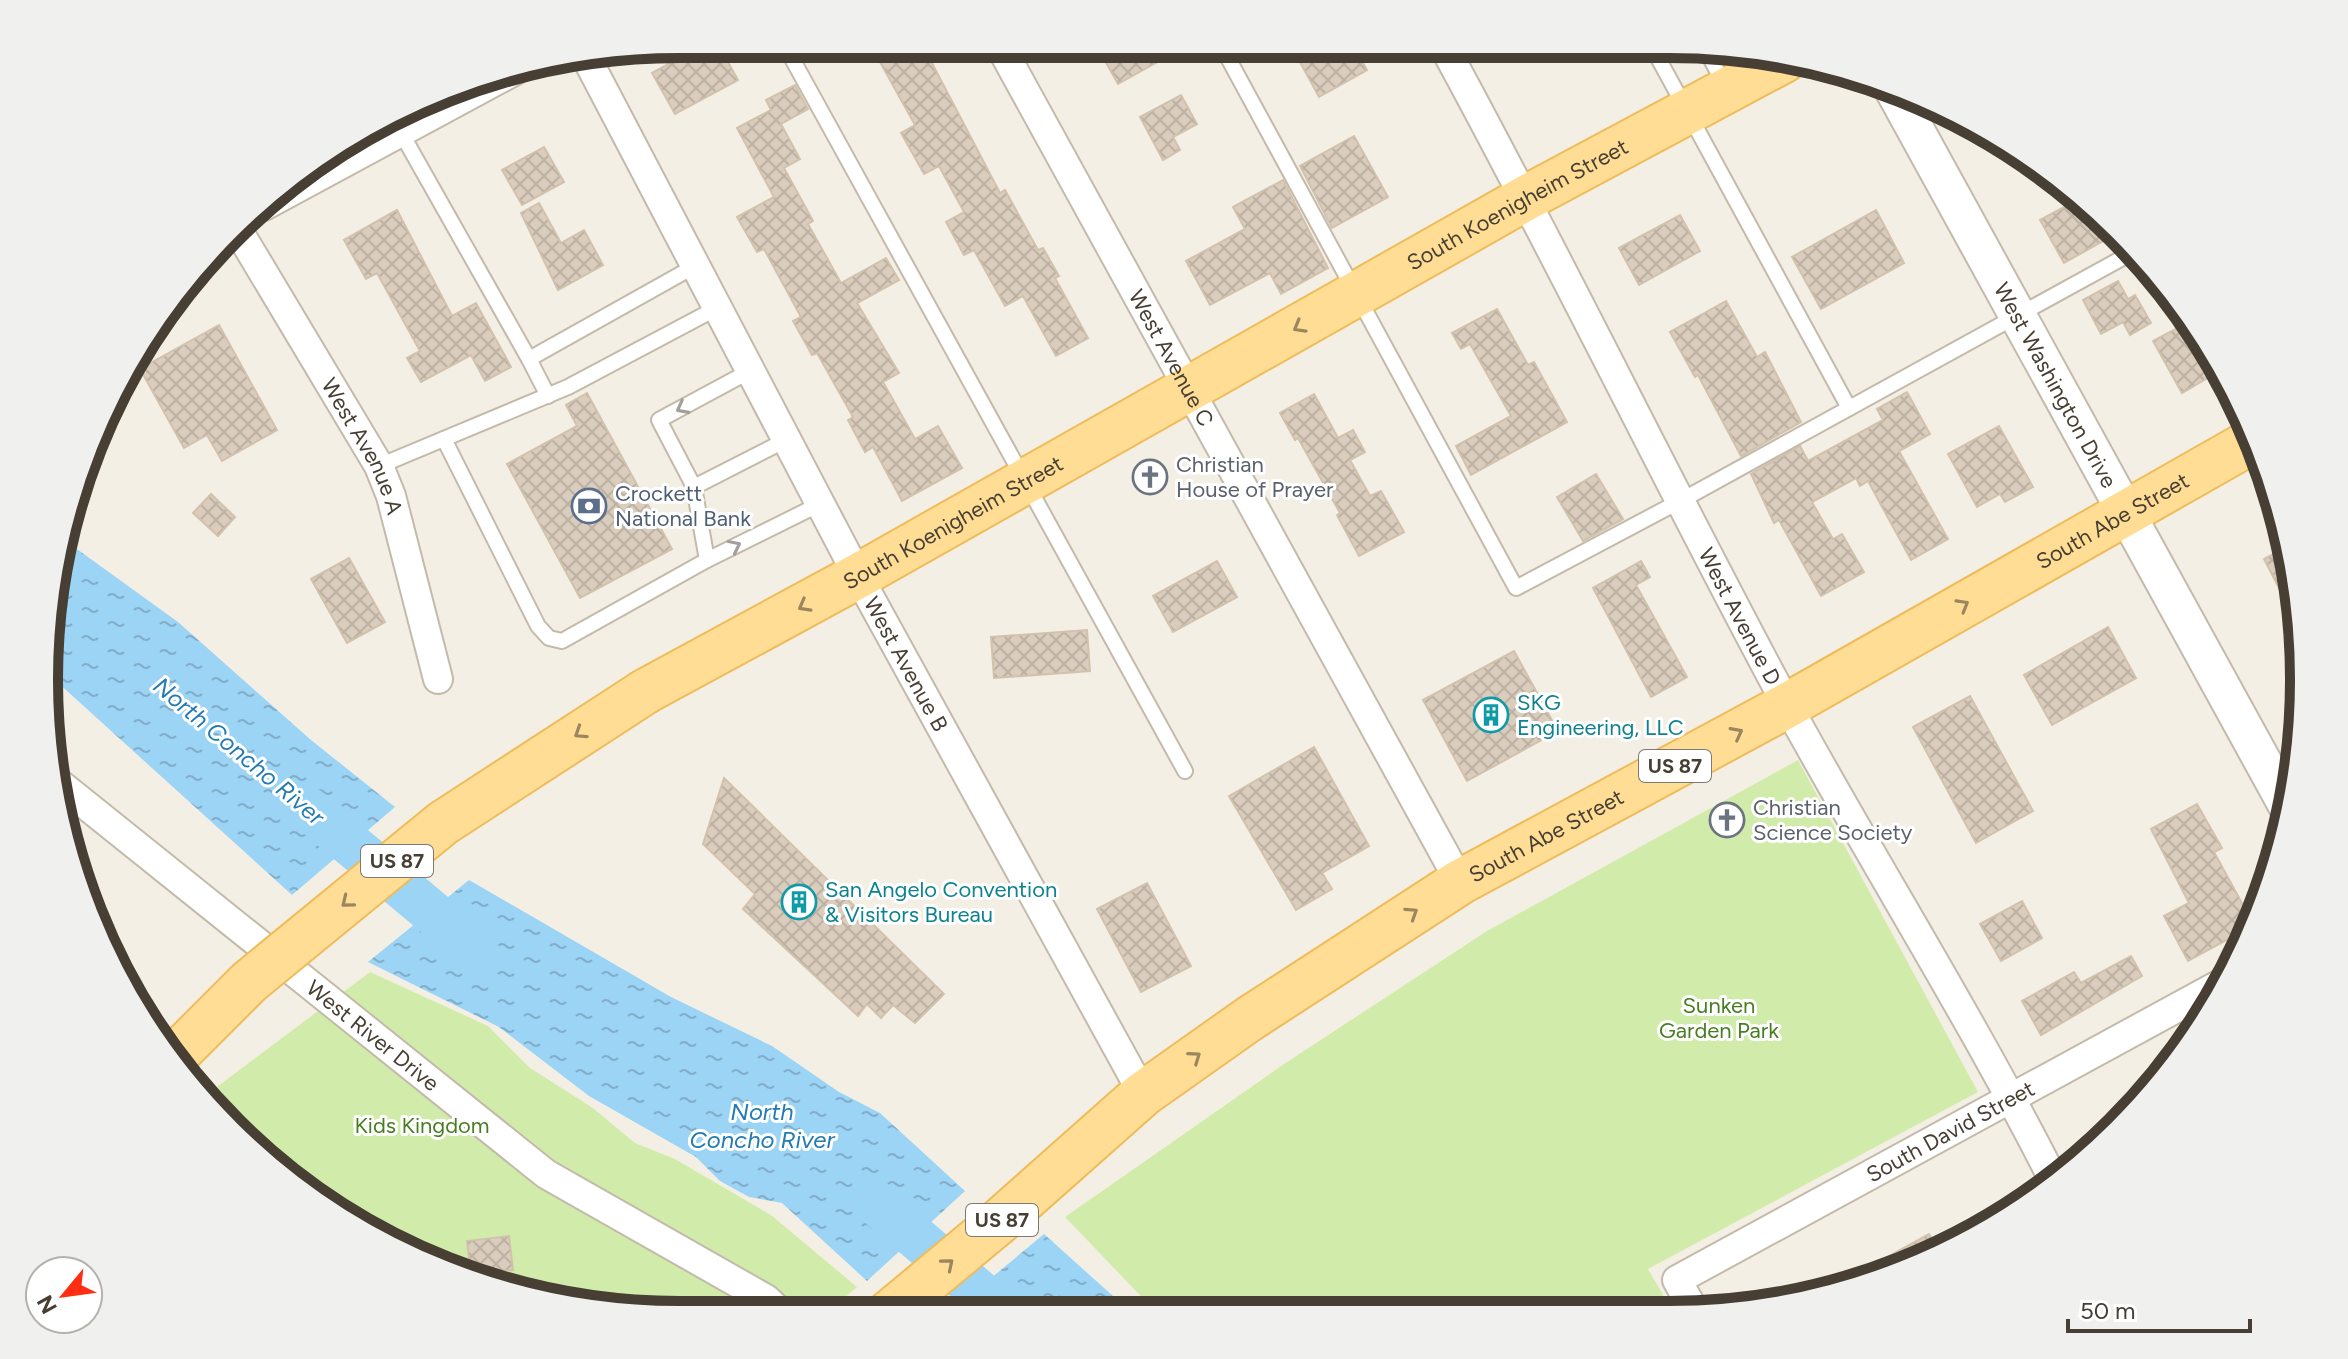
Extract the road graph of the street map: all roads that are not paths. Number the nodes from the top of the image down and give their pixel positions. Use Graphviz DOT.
graph roads {
  1 [pos="792,58"];
  2 [pos="1007,58"];
  3 [pos="1228,58"];
  4 [pos="1450,58"];
  5 [pos="1658,58"];
  6 [pos="1711,59"];
  7 [pos="590,64"];
  8 [pos="1771,67"];
  9 [pos="1727,90"];
  10 [pos="1901,103"];
  11 [pos="443,105"];
  12 [pos="1687,112"];
  13 [pos="398,126"];
  14 [pos="322,171"];
  15 [pos="1526,198"];
  16 [pos="242,238"];
  17 [pos="2124,257"];
  18 [pos="695,266"];
  19 [pos="1356,294"];
  20 [pos="717,308"];
  21 [pos="2017,315"];
  22 [pos="529,359"];
  23 [pos="750,371"];
  24 [pos="1188,390"];
  25 [pos="548,396"];
  26 [pos="1849,408"];
  27 [pos="444,439"];
  28 [pos="786,440"];
  29 [pos="2244,446"];
  30 [pos="379,466"];
  31 [pos="1026,481"];
  32 [pos="694,487"];
  33 [pos="1682,500"];
  34 [pos="820,504"];
  35 [pos="2126,513"];
  36 [pos="707,560"];
  37 [pos="858,576"];
  38 [pos="438,679"];
  39 [pos="1788,705"];
  40 [pos="1185,771"];
  41 [pos="68,791"];
  42 [pos="2280,792"];
  43 [pos="1460,882"];
  44 [pos="2206,992"];
  45 [pos="181,1050"];
  46 [pos="2012,1098"];
  47 [pos="1128,1109"];
  48 [pos="2049,1171"];
  49 [pos="768,1301"];
  50 [pos="903,1301"];
  51 [pos="1688,1301"];
  1 -- 31 [label="lane"];
  2 -- 24 [label="street, West Avenue C"];
  3 -- 19 [label="lane"];
  4 -- 15 [label="street, West Avenue D"];
  5 -- 12 [label="lane"];
  6 -- 9 [label="lane"];
  7 -- 18 [label="street, West Avenue B"];
  8 -- 9 [label="main road, South Koenigheim Street / US 87"];
  9 -- 12 [label="main road, South Koenigheim Street / US 87"];
  10 -- 21 [label="street, West Washington Drive"];
  11 -- 13 [label="street"];
  12 -- 15 [label="main road, South Koenigheim Street / US 87"];
  12 -- 26 [label="lane"];
  13 -- 14 [label="street"];
  13 -- 22 [label="lane"];
  15 -- 19 [label="main road, South Koenigheim Street / US 87"];
  15 -- 33 [label="street, West Avenue D"];
  16 -- 30 [label="street, West Avenue A"];
  17 -- 21 [label="lane"];
  18 -- 20 [label="street, West Avenue B"];
  18 -- 22 [label="lane"];
  19 -- 24 [label="main road, South Koenigheim Street / US 87, one-way"];
  19 -- 33 [label="lane"];
  20 -- 23 [label="street, West Avenue B"];
  20 -- 25 [label="lane"];
  21 -- 26 [label="lane"];
  21 -- 35 [label="street, West Washington Drive"];
  22 -- 25 [label="lane"];
  23 -- 28 [label="street, West Avenue B"];
  23 -- 32 [label="lane, one-way"];
  24 -- 31 [label="main road, South Koenigheim Street / US 87"];
  24 -- 43 [label="street, West Avenue C"];
  25 -- 27 [label="lane"];
  26 -- 33 [label="lane"];
  27 -- 30 [label="lane"];
  27 -- 36 [label="lane"];
  28 -- 32 [label="lane"];
  28 -- 34 [label="street, West Avenue B"];
  29 -- 35 [label="main road, South Abe Street / US 87"];
  30 -- 38 [label="street, West Avenue A"];
  31 -- 37 [label="main road, South Koenigheim Street / US 87"];
  31 -- 40 [label="lane"];
  32 -- 36 [label="lane"];
  33 -- 39 [label="street, West Avenue D"];
  36 -- 34 [label="lane, one-way"];
  34 -- 37 [label="street, West Avenue B"];
  39 -- 35 [label="main road, South Abe Street / US 87, one-way"];
  35 -- 42 [label="street, West Washington Drive"];
  37 -- 45 [label="main road, South Koenigheim Street / US 87, one-way, bridge"];
  37 -- 47 [label="street, West Avenue B"];
  43 -- 39 [label="main road, South Abe Street / US 87, one-way"];
  39 -- 46 [label="street, West Avenue D"];
  41 -- 49 [label="street, West River Drive"];
  47 -- 43 [label="main road, South Abe Street / US 87, one-way"];
  44 -- 46 [label="street, South David Street"];
  46 -- 48 [label="street, West Avenue D"];
  46 -- 51 [label="street, South David Street"];
  50 -- 47 [label="main road, South Abe Street / US 87, one-way"];
}
